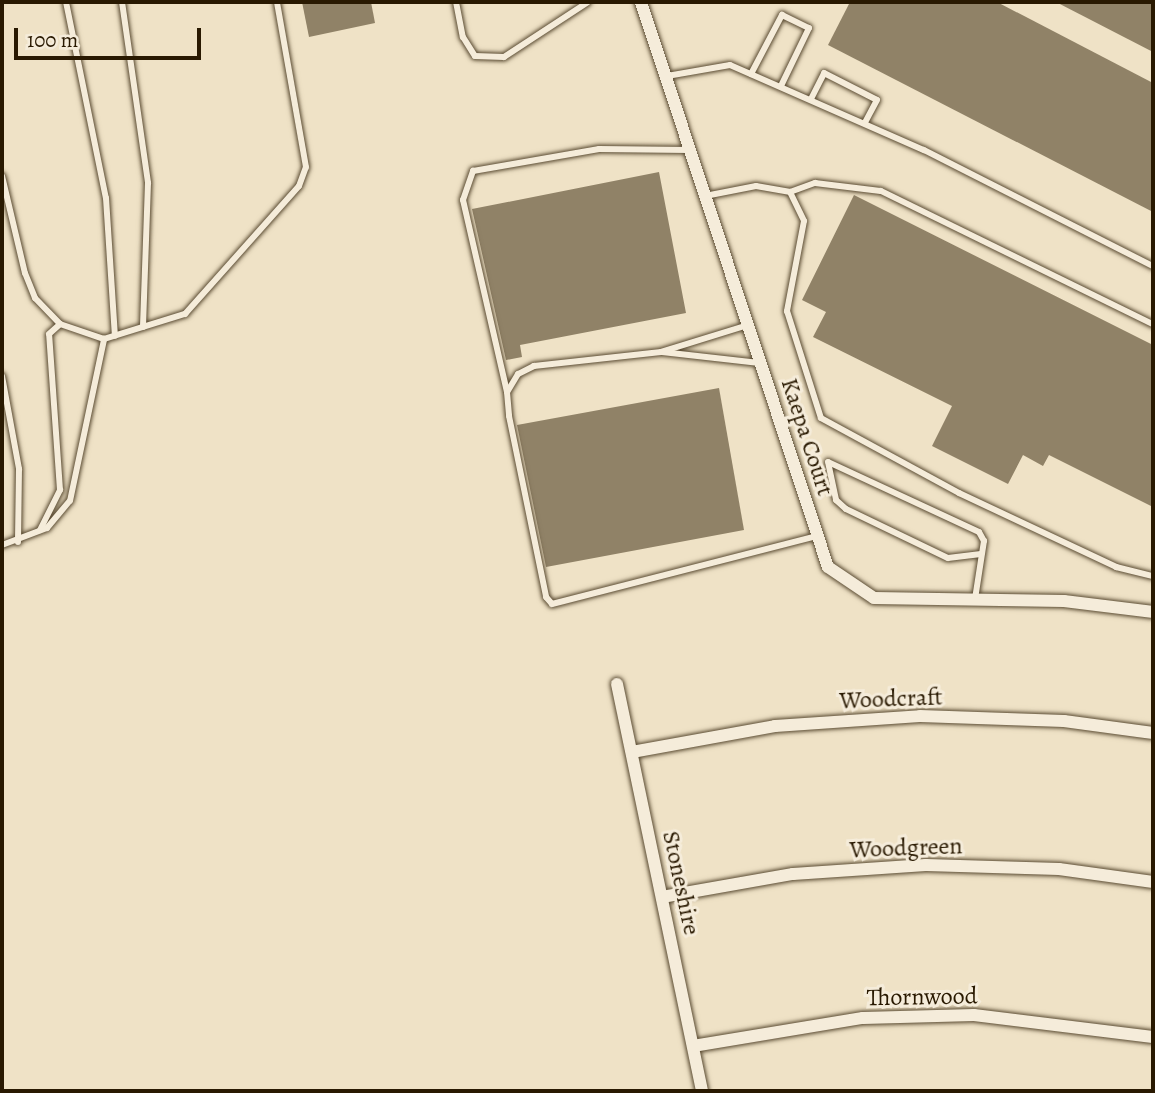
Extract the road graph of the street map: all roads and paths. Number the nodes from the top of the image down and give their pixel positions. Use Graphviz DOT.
graph roads {
  1 [pos="66,2"];
  2 [pos="122,2"];
  3 [pos="277,2"];
  4 [pos="456,2"];
  5 [pos="588,2"];
  6 [pos="641,2"];
  7 [pos="751,74"];
  8 [pos="666,76"];
  9 [pos="781,86"];
  10 [pos="811,99"];
  11 [pos="865,124"];
  12 [pos="689,149"];
  13 [pos="2,176"];
  14 [pos="790,192"];
  15 [pos="705,196"];
  16 [pos="1153,266"];
  17 [pos="60,324"];
  18 [pos="1153,324"];
  19 [pos="748,325"];
  20 [pos="143,327"];
  21 [pos="115,336"];
  22 [pos="104,339"];
  23 [pos="661,352"];
  24 [pos="761,363"];
  25 [pos="2,376"];
  26 [pos="507,392"];
  27 [pos="37,534"];
  28 [pos="817,536"];
  29 [pos="18,542"];
  30 [pos="2,545"];
  31 [pos="982,554"];
  32 [pos="1153,576"];
  33 [pos="975,599"];
  34 [pos="1153,612"];
  35 [pos="617,684"];
  36 [pos="1153,733"];
  37 [pos="632,752"];
  38 [pos="1153,882"];
  39 [pos="662,897"];
  40 [pos="1153,1037"];
  41 [pos="693,1046"];
  42 [pos="702,1091"];
  1 -- 21 [label="lane"];
  2 -- 20 [label="lane"];
  3 -- 20 [label="lane"];
  4 -- 5 [label="lane"];
  6 -- 8 [label="street, Kaepa Court"];
  7 -- 8 [label="lane"];
  7 -- 9 [label="lane"];
  7 -- 9 [label="lane"];
  8 -- 12 [label="street, Kaepa Court"];
  9 -- 10 [label="lane"];
  10 -- 11 [label="lane"];
  10 -- 11 [label="lane"];
  11 -- 16 [label="lane"];
  12 -- 15 [label="street, Kaepa Court"];
  12 -- 26 [label="lane"];
  13 -- 17 [label="lane"];
  14 -- 15 [label="lane"];
  14 -- 18 [label="lane"];
  14 -- 32 [label="lane"];
  15 -- 19 [label="street, Kaepa Court"];
  17 -- 22 [label="lane"];
  17 -- 27 [label="lane"];
  19 -- 23 [label="lane"];
  19 -- 24 [label="street, Kaepa Court"];
  20 -- 21 [label="lane"];
  21 -- 22 [label="lane"];
  22 -- 27 [label="lane"];
  23 -- 24 [label="lane"];
  23 -- 26 [label="lane"];
  24 -- 28 [label="street, Kaepa Court"];
  25 -- 29 [label="lane"];
  26 -- 28 [label="lane"];
  27 -- 29 [label="lane"];
  28 -- 33 [label="street, Kaepa Court"];
  29 -- 30 [label="lane"];
  31 -- 31 [label="lane"];
  31 -- 33 [label="lane"];
  33 -- 34 [label="street, Kaepa Court"];
  35 -- 37 [label="street, Stoneshire"];
  36 -- 37 [label="street, Woodcraft"];
  37 -- 39 [label="street, Stoneshire"];
  38 -- 39 [label="street, Woodgreen"];
  39 -- 41 [label="street, Stoneshire"];
  40 -- 41 [label="street, Thornwood"];
  41 -- 42 [label="street, Stoneshire"];
}
